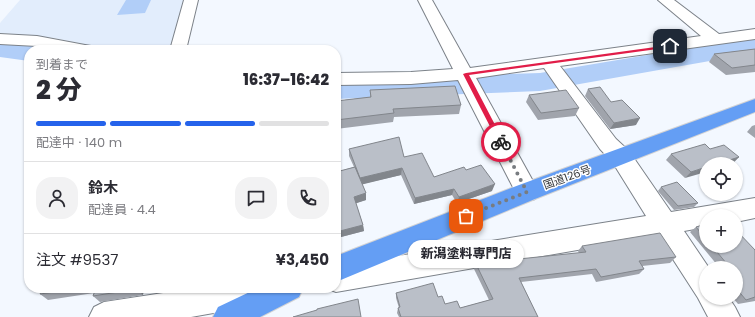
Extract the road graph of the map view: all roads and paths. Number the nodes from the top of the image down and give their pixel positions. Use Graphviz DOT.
graph roads {
  1 [pos="191,0"];
  2 [pos="425,0"];
  3 [pos="665,0"];
  4 [pos="755,34"];
  5 [pos="0,39"];
  6 [pos="716,40"];
  7 [pos="58,45"];
  8 [pos="179,45"];
  9 [pos="549,63"];
  10 [pos="466,74"];
  11 [pos="341,79"];
  12 [pos="755,105"];
  13 [pos="621,157"];
  14 [pos="527,192"];
  15 [pos="755,208"];
  16 [pos="743,210"];
  17 [pos="699,218"];
  18 [pos="665,225"];
  19 [pos="341,267"];
  20 [pos="699,277"];
  21 [pos="341,278"];
  22 [pos="251,293"];
  23 [pos="278,293"];
  24 [pos="717,305"];
  25 [pos="104,317"];
  26 [pos="228,317"];
  27 [pos="725,317"];
  1 -- 8 [label="street"];
  2 -- 10 [label="street"];
  3 -- 6 [label="street"];
  4 -- 6 [label="street"];
  5 -- 7 [label="street"];
  6 -- 9 [label="street"];
  9 -- 10 [label="street"];
  9 -- 13 [label="street"];
  10 -- 11 [label="street"];
  10 -- 14 [label="street"];
  12 -- 13 [label="highway, 国道126号"];
  13 -- 14 [label="highway, 国道126号"];
  13 -- 18 [label="street"];
  14 -- 19 [label="highway, 国道126号"];
  15 -- 16 [label="street"];
  17 -- 18 [label="street"];
  18 -- 20 [label="street"];
  18 -- 21 [label="street"];
  22 -- 25 [label="street"];
  23 -- 26 [label="highway"];
  24 -- 27 [label="street"];
}
